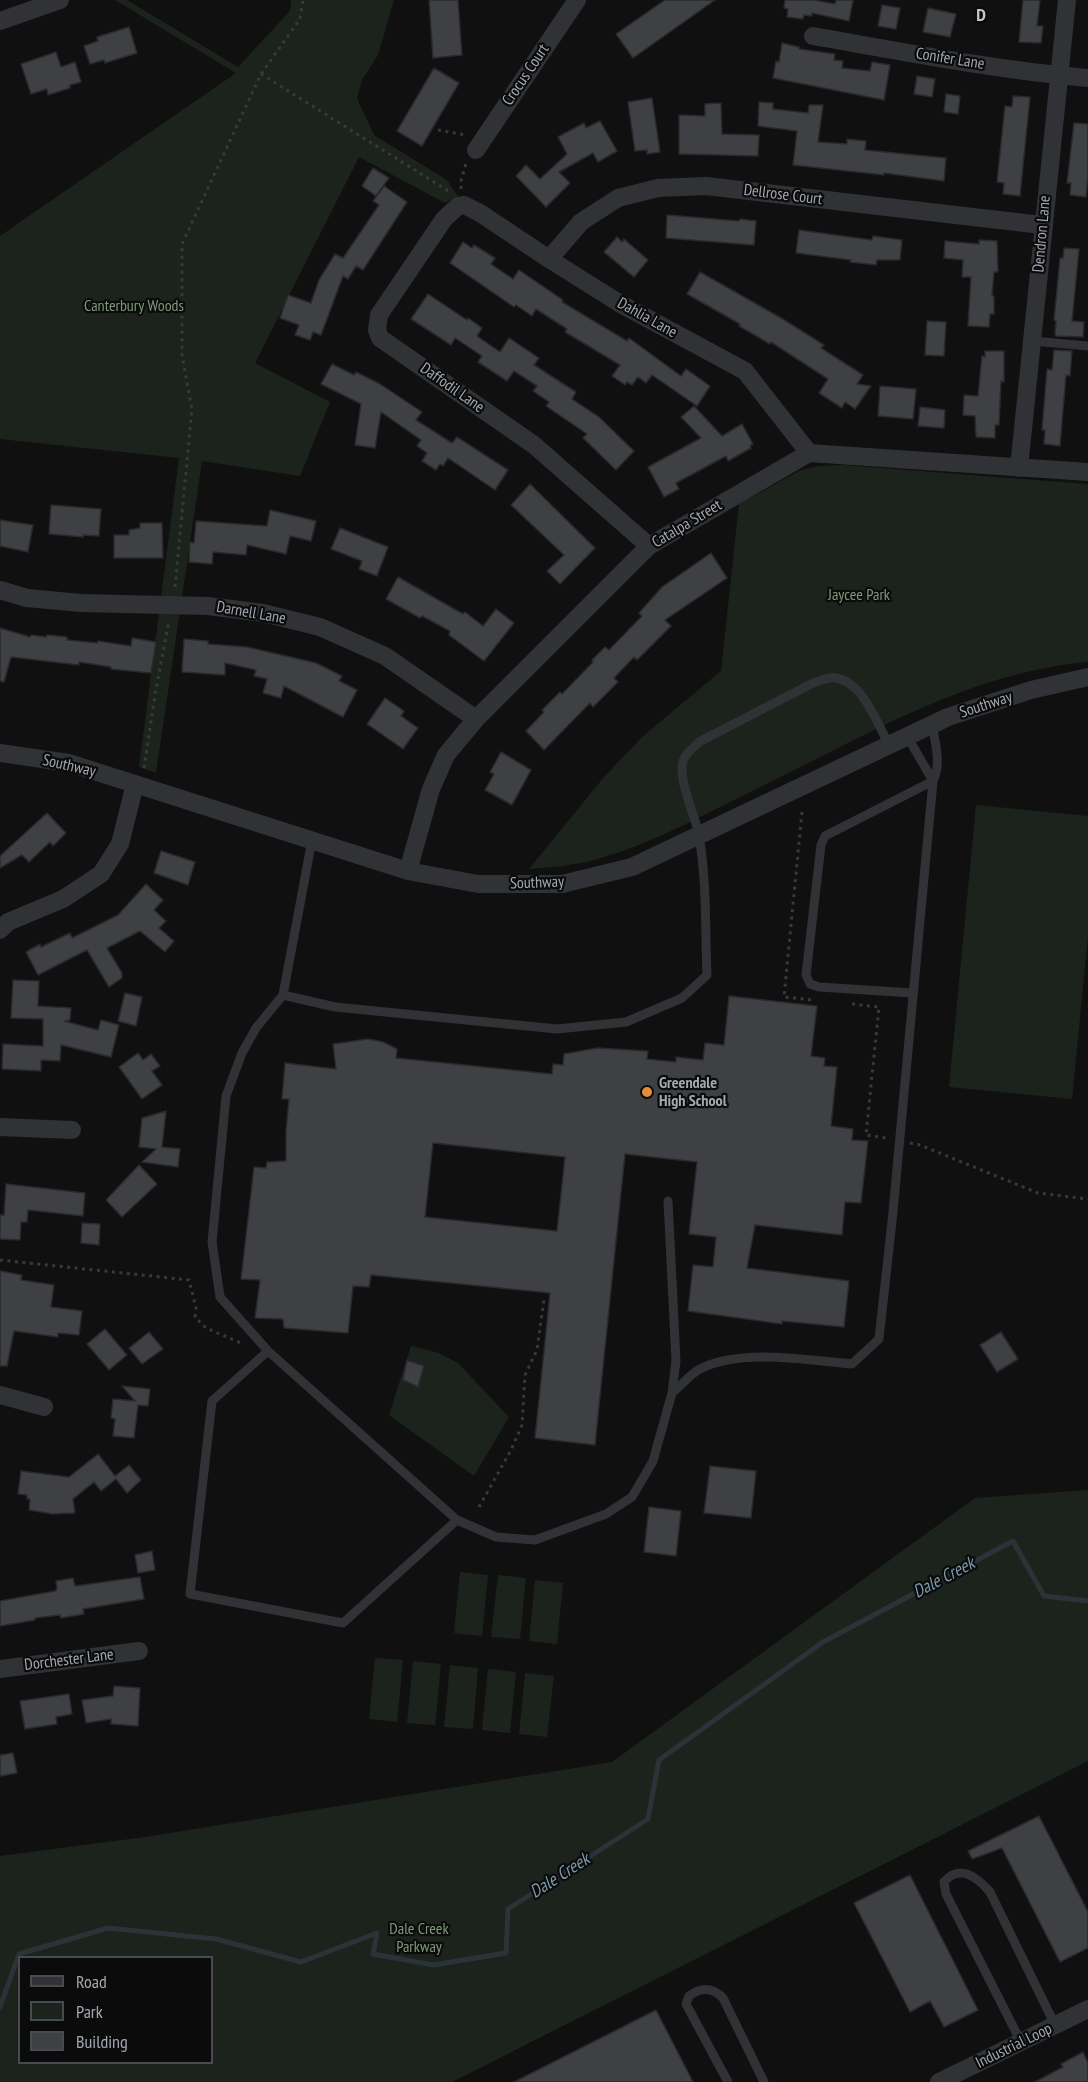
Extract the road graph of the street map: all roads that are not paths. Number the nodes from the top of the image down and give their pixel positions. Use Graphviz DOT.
graph roads {
  1 [pos="60,0"];
  2 [pos="577,0"];
  3 [pos="1067,0"];
  4 [pos="0,21"];
  5 [pos="813,36"];
  6 [pos="1059,76"];
  7 [pos="1088,78"];
  8 [pos="480,144"];
  9 [pos="464,205"];
  10 [pos="1042,225"];
  11 [pos="549,259"];
  12 [pos="1033,341"];
  13 [pos="1088,346"];
  14 [pos="809,453"];
  15 [pos="1019,468"];
  16 [pos="1088,472"];
  17 [pos="649,546"];
  18 [pos="0,590"];
  19 [pos="1088,677"];
  20 [pos="476,719"];
  21 [pos="932,724"];
  22 [pos="907,736"];
  23 [pos="889,745"];
  24 [pos="0,753"];
  25 [pos="140,776"];
  26 [pos="933,781"];
  27 [pos="699,835"];
  28 [pos="312,840"];
  29 [pos="408,871"];
  30 [pos="0,930"];
  31 [pos="914,993"];
  32 [pos="282,994"];
  33 [pos="0,1127"];
  34 [pos="72,1130"];
  35 [pos="668,1201"];
  36 [pos="268,1351"];
  37 [pos="672,1393"];
  38 [pos="0,1395"];
  39 [pos="44,1407"];
  40 [pos="457,1520"];
  41 [pos="139,1651"];
  42 [pos="0,1669"];
  43 [pos="1088,2009"];
  44 [pos="1054,2025"];
  45 [pos="1021,2042"];
  46 [pos="958,2078"];
  47 [pos="728,2082"];
  48 [pos="764,2082"];
  49 [pos="939,2082"];
  1 -- 4 [label="street"];
  2 -- 8 [label="street, Crocus Court"];
  3 -- 6 [label="street, Dendron Lane"];
  5 -- 6 [label="street, Conifer Lane"];
  6 -- 7 [label="street, Conifer Lane"];
  6 -- 10 [label="street, Dendron Lane"];
  9 -- 11 [label="street, Dahlia Lane"];
  9 -- 17 [label="street, Daffodil Lane"];
  10 -- 11 [label="street, Dellrose Court"];
  10 -- 12 [label="street, Dendron Lane"];
  11 -- 14 [label="street, Dahlia Lane"];
  12 -- 13 [label="lane"];
  12 -- 15 [label="street, Dendron Lane"];
  14 -- 15 [label="street"];
  14 -- 17 [label="street, Catalpa Street"];
  15 -- 16 [label="street"];
  17 -- 20 [label="street, Catalpa Street"];
  18 -- 20 [label="street, Darnell Lane"];
  19 -- 21 [label="street, Southway"];
  20 -- 29 [label="street, Catalpa Street"];
  21 -- 22 [label="street, Southway"];
  21 -- 26 [label="lane"];
  22 -- 23 [label="street, Southway"];
  22 -- 26 [label="lane"];
  23 -- 27 [label="street, Southway"];
  23 -- 27 [label="lane"];
  24 -- 25 [label="street, Southway"];
  25 -- 28 [label="street, Southway"];
  25 -- 30 [label="street"];
  26 -- 31 [label="lane"];
  26 -- 31 [label="lane"];
  27 -- 29 [label="street, Southway"];
  27 -- 32 [label="lane"];
  28 -- 29 [label="street, Southway"];
  28 -- 32 [label="lane"];
  31 -- 37 [label="lane"];
  32 -- 36 [label="lane"];
  33 -- 34 [label="street"];
  35 -- 37 [label="lane"];
  36 -- 40 [label="lane"];
  36 -- 40 [label="lane"];
  37 -- 40 [label="lane"];
  38 -- 39 [label="street"];
  41 -- 42 [label="street, Dorchester Lane"];
  43 -- 44 [label="street, Industrial Loop"];
  44 -- 45 [label="street, Industrial Loop"];
  44 -- 45 [label="lane"];
  45 -- 46 [label="street, Industrial Loop"];
  46 -- 49 [label="street, Industrial Loop"];
  47 -- 48 [label="lane"];
}
